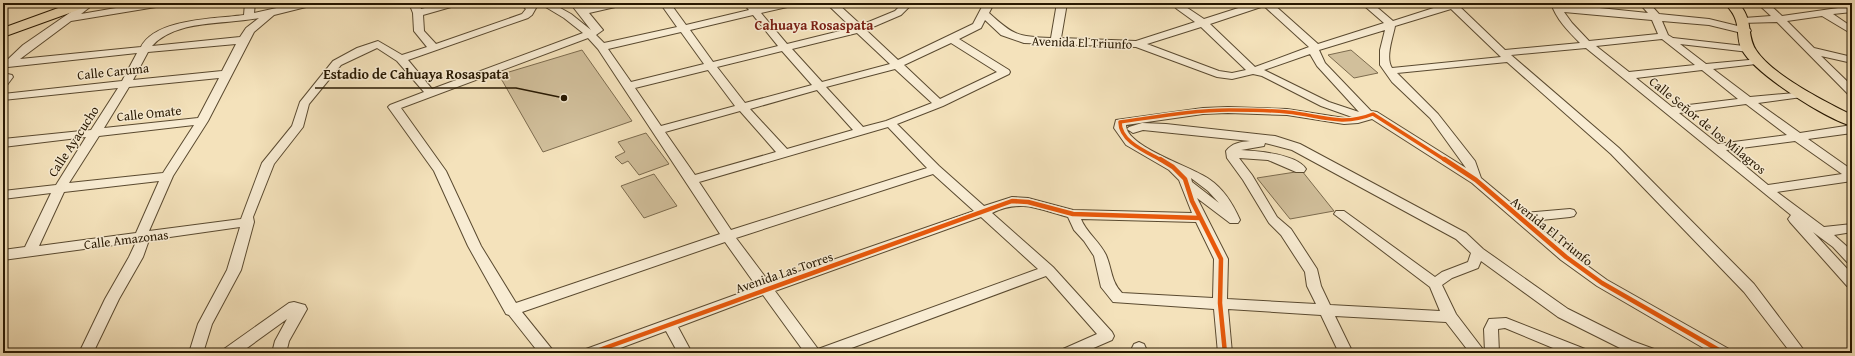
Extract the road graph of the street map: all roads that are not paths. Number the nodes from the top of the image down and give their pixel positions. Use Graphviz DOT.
graph roads {
  1 [pos="84,3"];
  2 [pos="90,3"];
  3 [pos="162,3"];
  4 [pos="250,3"];
  5 [pos="311,3"];
  6 [pos="455,3"];
  7 [pos="524,3"];
  8 [pos="544,3"];
  9 [pos="575,3"];
  10 [pos="622,3"];
  11 [pos="665,3"];
  12 [pos="748,3"];
  13 [pos="793,3"];
  14 [pos="831,3"];
  15 [pos="908,3"];
  16 [pos="1062,3"];
  17 [pos="1265,3"];
  18 [pos="1366,3"];
  19 [pos="1644,3"];
  20 [pos="1731,3"];
  21 [pos="1762,3"];
  22 [pos="1454,4"];
  23 [pos="1557,5"];
  24 [pos="1180,7"];
  25 [pos="416,8"];
  26 [pos="986,8"];
  27 [pos="1852,9"];
  28 [pos="581,12"];
  29 [pos="756,12"];
  30 [pos="271,13"];
  31 [pos="1824,13"];
  32 [pos="1655,16"];
  33 [pos="250,17"];
  34 [pos="1778,19"];
  35 [pos="65,20"];
  36 [pos="1203,23"];
  37 [pos="1392,24"];
  38 [pos="1745,26"];
  39 [pos="683,28"];
  40 [pos="858,30"];
  41 [pos="1852,31"];
  42 [pos="3,33"];
  43 [pos="591,34"];
  44 [pos="952,39"];
  45 [pos="1667,39"];
  46 [pos="243,40"];
  47 [pos="1055,42"];
  48 [pos="1137,44"];
  49 [pos="1587,44"];
  50 [pos="433,47"];
  51 [pos="602,47"];
  52 [pos="784,47"];
  53 [pos="1314,48"];
  54 [pos="145,49"];
  55 [pos="1810,50"];
  56 [pos="1752,55"];
  57 [pos="1506,56"];
  58 [pos="401,58"];
  59 [pos="1852,60"];
  60 [pos="896,65"];
  61 [pos="6,66"];
  62 [pos="711,66"];
  63 [pos="1704,68"];
  64 [pos="1253,71"];
  65 [pos="1389,71"];
  66 [pos="225,74"];
  67 [pos="3,76"];
  68 [pos="1625,76"];
  69 [pos="3,83"];
  70 [pos="126,84"];
  71 [pos="628,86"];
  72 [pos="821,86"];
  73 [pos="1852,92"];
  74 [pos="430,93"];
  75 [pos="1802,94"];
  76 [pos="3,97"];
  77 [pos="1748,101"];
  78 [pos="939,104"];
  79 [pos="743,107"];
  80 [pos="1669,111"];
  81 [pos="1369,116"];
  82 [pos="202,121"];
  83 [pos="1852,121"];
  84 [pos="890,122"];
  85 [pos="1852,129"];
  86 [pos="659,130"];
  87 [pos="860,131"];
  88 [pos="95,133"];
  89 [pos="1126,135"];
  90 [pos="1798,137"];
  91 [pos="1275,140"];
  92 [pos="3,143"];
  93 [pos="1716,148"];
  94 [pos="783,152"];
  95 [pos="1232,154"];
  96 [pos="1173,167"];
  97 [pos="935,169"];
  98 [pos="1300,169"];
  99 [pos="167,176"];
  100 [pos="1852,176"];
  101 [pos="692,180"];
  102 [pos="1476,180"];
  103 [pos="1187,184"];
  104 [pos="60,188"];
  105 [pos="1766,189"];
  106 [pos="3,195"];
  107 [pos="1783,203"];
  108 [pos="985,212"];
  109 [pos="1570,212"];
  110 [pos="1072,214"];
  111 [pos="1340,214"];
  112 [pos="1200,218"];
  113 [pos="1520,218"];
  114 [pos="248,222"];
  115 [pos="1852,229"];
  116 [pos="1821,232"];
  117 [pos="728,236"];
  118 [pos="144,237"];
  119 [pos="30,251"];
  120 [pos="1478,252"];
  121 [pos="3,255"];
  122 [pos="1852,259"];
  123 [pos="1048,270"];
  124 [pos="1852,283"];
  125 [pos="1435,284"];
  126 [pos="768,288"];
  127 [pos="1220,303"];
  128 [pos="511,310"];
  129 [pos="1325,310"];
  130 [pos="1450,317"];
  131 [pos="669,324"];
  132 [pos="1074,352"];
  133 [pos="86,353"];
  134 [pos="196,353"];
  135 [pos="229,353"];
  136 [pos="279,353"];
  137 [pos="548,353"];
  138 [pos="591,353"];
  139 [pos="685,353"];
  140 [pos="813,353"];
  141 [pos="822,353"];
  142 [pos="1224,353"];
  143 [pos="1346,353"];
  144 [pos="1478,353"];
  145 [pos="1492,353"];
  146 [pos="1580,353"];
  147 [pos="1649,353"];
  148 [pos="1724,353"];
  149 [pos="1799,353"];
  1 -- 42 [label="main road"];
  2 -- 35 [label="street"];
  3 -- 35 [label="street"];
  4 -- 33 [label="street"];
  5 -- 30 [label="street, Calle Ayacucho"];
  6 -- 25 [label="street"];
  7 -- 50 [label="street"];
  8 -- 43 [label="street"];
  9 -- 28 [label="street"];
  10 -- 28 [label="street"];
  11 -- 39 [label="street"];
  12 -- 29 [label="street"];
  13 -- 29 [label="street"];
  14 -- 40 [label="street"];
  15 -- 40 [label="street"];
  16 -- 47 [label="street"];
  17 -- 36 [label="street"];
  17 -- 53 [label="street"];
  18 -- 37 [label="street"];
  19 -- 32 [label="street"];
  20 -- 38 [label="main road"];
  21 -- 34 [label="street"];
  22 -- 37 [label="street, Avenida El Triunfo"];
  22 -- 57 [label="street"];
  23 -- 32 [label="street"];
  23 -- 49 [label="street, Calle Señor de los Milagros"];
  24 -- 36 [label="street"];
  25 -- 50 [label="street"];
  26 -- 44 [label="street"];
  26 -- 47 [label="street, Avenida El Triunfo"];
  27 -- 31 [label="street"];
  28 -- 43 [label="street"];
  29 -- 39 [label="street"];
  29 -- 52 [label="street"];
  30 -- 33 [label="street, Calle Ayacucho"];
  30 -- 46 [label="street"];
  31 -- 34 [label="street"];
  31 -- 41 [label="street"];
  32 -- 38 [label="street"];
  32 -- 45 [label="street"];
  33 -- 54 [label="street, Calle Ayacucho"];
  34 -- 38 [label="street"];
  34 -- 55 [label="street"];
  35 -- 61 [label="street"];
  36 -- 48 [label="street"];
  36 -- 64 [label="street"];
  37 -- 53 [label="street, Avenida El Triunfo"];
  37 -- 65 [label="street"];
  38 -- 56 [label="main road"];
  39 -- 51 [label="street"];
  39 -- 62 [label="street"];
  40 -- 52 [label="street"];
  40 -- 60 [label="street"];
  43 -- 51 [label="street"];
  43 -- 74 [label="street"];
  44 -- 60 [label="street"];
  44 -- 78 [label="street"];
  45 -- 49 [label="street"];
  45 -- 56 [label="street"];
  45 -- 63 [label="street"];
  46 -- 54 [label="street"];
  46 -- 66 [label="street"];
  47 -- 48 [label="street, Avenida El Triunfo"];
  48 -- 64 [label="street, Avenida El Triunfo"];
  49 -- 57 [label="street"];
  49 -- 68 [label="street, Calle Señor de los Milagros"];
  50 -- 58 [label="street"];
  51 -- 71 [label="street"];
  52 -- 62 [label="street"];
  52 -- 72 [label="street"];
  53 -- 64 [label="street, Avenida El Triunfo"];
  53 -- 81 [label="street"];
  54 -- 61 [label="street"];
  54 -- 70 [label="street, Calle Ayacucho"];
  55 -- 59 [label="street"];
  55 -- 73 [label="street"];
  56 -- 63 [label="street"];
  56 -- 75 [label="main road"];
  57 -- 65 [label="street"];
  57 -- 149 [label="street"];
  58 -- 74 [label="street"];
  58 -- 114 [label="street"];
  60 -- 72 [label="street"];
  60 -- 78 [label="street"];
  62 -- 71 [label="street"];
  62 -- 79 [label="street"];
  63 -- 68 [label="street"];
  63 -- 77 [label="street"];
  64 -- 81 [label="street"];
  65 -- 102 [label="street"];
  66 -- 70 [label="street, Calle Caruma"];
  66 -- 82 [label="street"];
  67 -- 69 [label="street"];
  68 -- 80 [label="street, Calle Señor de los Milagros"];
  70 -- 76 [label="street, Calle Caruma"];
  70 -- 88 [label="street, Calle Ayacucho"];
  71 -- 86 [label="street"];
  72 -- 79 [label="street"];
  72 -- 87 [label="street"];
  74 -- 128 [label="street"];
  75 -- 77 [label="street"];
  75 -- 83 [label="main road"];
  77 -- 80 [label="street"];
  77 -- 90 [label="street"];
  78 -- 84 [label="street"];
  79 -- 86 [label="street"];
  79 -- 94 [label="street"];
  80 -- 93 [label="street, Calle Señor de los Milagros"];
  81 -- 89 [label="street"];
  81 -- 102 [label="street, Avenida El Triunfo"];
  82 -- 88 [label="street, Calle Omate"];
  82 -- 99 [label="street"];
  84 -- 87 [label="street"];
  84 -- 97 [label="street"];
  85 -- 90 [label="street"];
  86 -- 101 [label="street"];
  87 -- 94 [label="street"];
  88 -- 92 [label="street, Calle Omate"];
  88 -- 104 [label="street, Calle Ayacucho"];
  89 -- 91 [label="street"];
  89 -- 96 [label="street"];
  90 -- 93 [label="street"];
  90 -- 100 [label="street"];
  91 -- 95 [label="street"];
  91 -- 120 [label="street"];
  93 -- 105 [label="street, Calle Señor de los Milagros"];
  94 -- 101 [label="street"];
  95 -- 98 [label="street"];
  95 -- 129 [label="street"];
  96 -- 103 [label="street"];
  96 -- 103 [label="street"];
  97 -- 108 [label="street"];
  97 -- 117 [label="street"];
  99 -- 104 [label="street"];
  99 -- 118 [label="street"];
  100 -- 105 [label="street"];
  101 -- 117 [label="street"];
  102 -- 113 [label="street, Avenida El Triunfo"];
  103 -- 112 [label="street"];
  104 -- 106 [label="street"];
  104 -- 119 [label="street, Calle Ayacucho"];
  105 -- 107 [label="street, Calle Señor de los Milagros"];
  107 -- 116 [label="street, Calle Señor de los Milagros"];
  107 -- 124 [label="street"];
  108 -- 110 [label="street, Avenida Las Torres"];
  108 -- 123 [label="street"];
  108 -- 126 [label="street, Avenida Las Torres"];
  109 -- 113 [label="street"];
  110 -- 112 [label="street, Avenida Las Torres"];
  110 -- 127 [label="street"];
  111 -- 125 [label="street"];
  112 -- 127 [label="street"];
  113 -- 148 [label="street, Avenida El Triunfo"];
  114 -- 118 [label="street, Calle Amazonas"];
  114 -- 134 [label="street"];
  115 -- 116 [label="street"];
  116 -- 122 [label="street, Calle Señor de los Milagros"];
  117 -- 126 [label="street"];
  117 -- 128 [label="street"];
  118 -- 119 [label="street, Calle Amazonas"];
  118 -- 133 [label="street"];
  119 -- 121 [label="street, Calle Amazonas"];
  120 -- 125 [label="street"];
  120 -- 147 [label="street"];
  123 -- 132 [label="street"];
  123 -- 141 [label="street"];
  125 -- 130 [label="street"];
  126 -- 131 [label="street, Avenida Las Torres"];
  126 -- 140 [label="street"];
  127 -- 129 [label="street"];
  127 -- 142 [label="street"];
  128 -- 137 [label="street"];
  129 -- 130 [label="street"];
  129 -- 143 [label="street"];
  130 -- 144 [label="street"];
  131 -- 138 [label="street, Avenida Las Torres"];
  131 -- 139 [label="street"];
  135 -- 136 [label="street"];
  145 -- 146 [label="street"];
}
